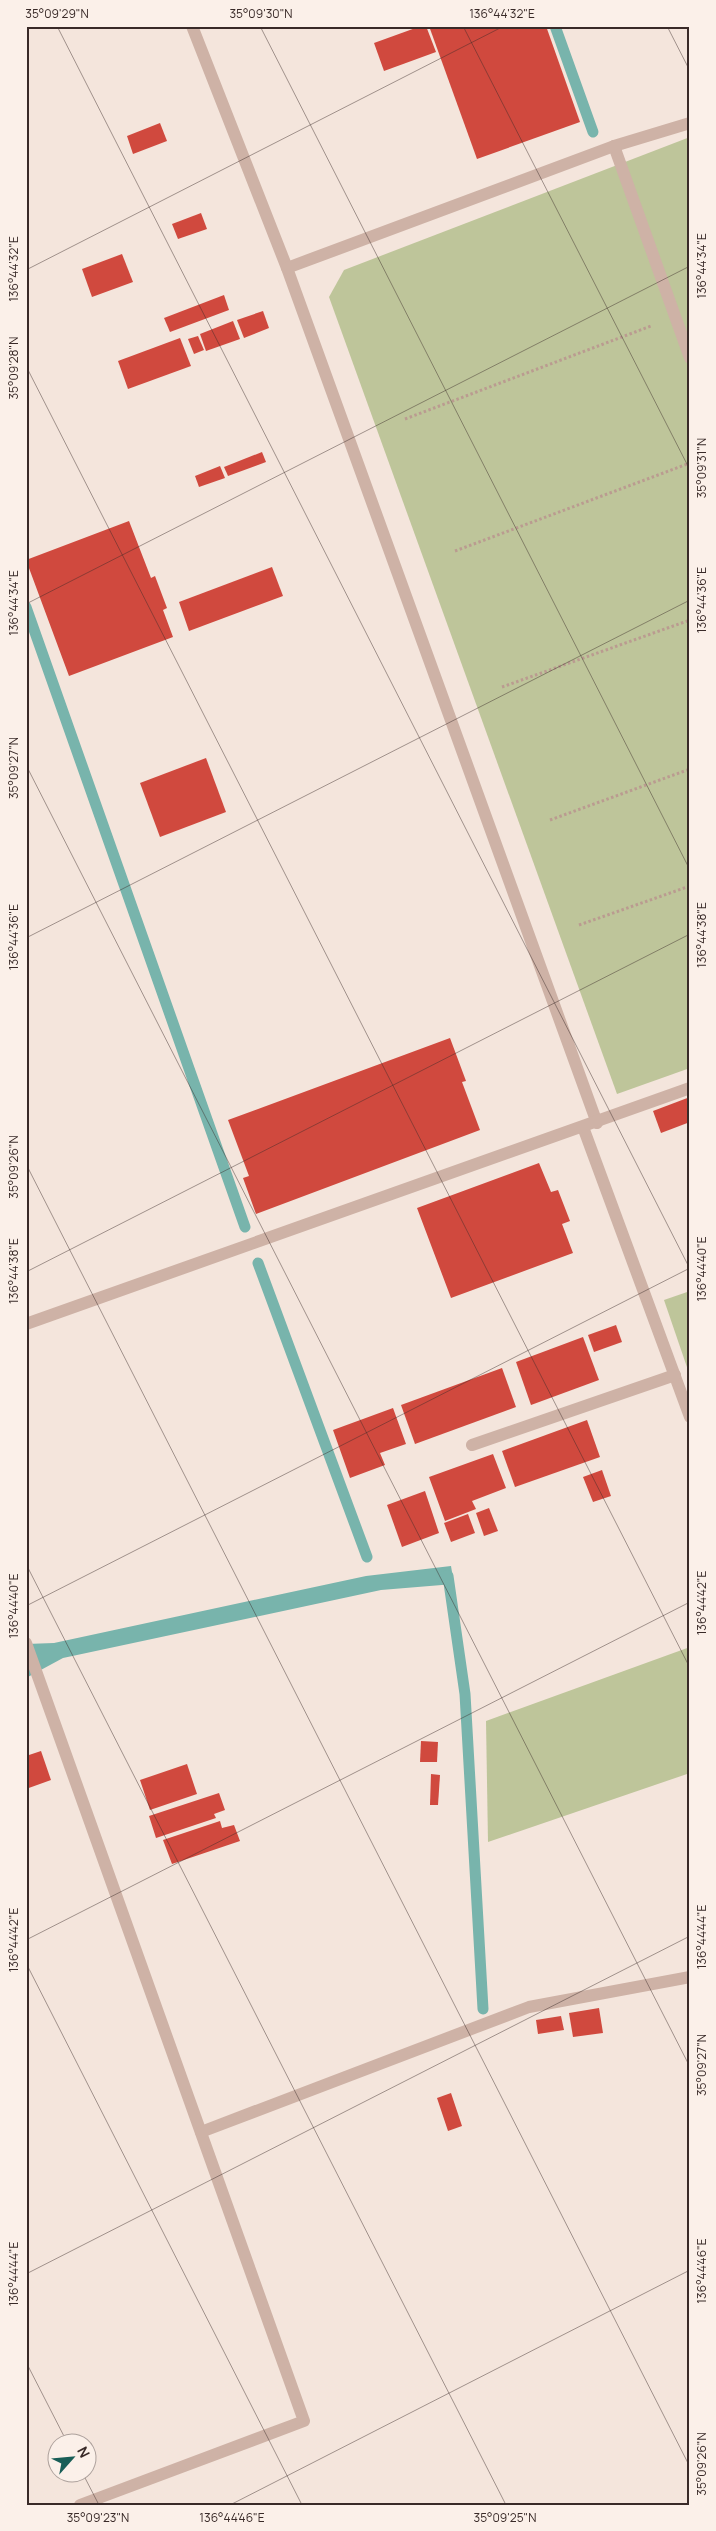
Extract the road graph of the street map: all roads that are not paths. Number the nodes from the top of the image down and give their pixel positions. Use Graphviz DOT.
graph roads {
  1 [pos="192,26"];
  2 [pos="690,123"];
  3 [pos="614,146"];
  4 [pos="287,268"];
  5 [pos="690,358"];
  6 [pos="690,1088"];
  7 [pos="597,1122"];
  8 [pos="583,1128"];
  9 [pos="26,1324"];
  10 [pos="675,1374"];
  11 [pos="690,1417"];
  12 [pos="472,1445"];
  13 [pos="26,1643"];
  14 [pos="690,1977"];
  15 [pos="202,2132"];
  16 [pos="80,2505"];
  1 -- 4 [label="street"];
  2 -- 3 [label="street"];
  3 -- 4 [label="street"];
  3 -- 5 [label="street"];
  4 -- 7 [label="street"];
  6 -- 7 [label="street"];
  7 -- 8 [label="street"];
  8 -- 9 [label="street"];
  8 -- 10 [label="street"];
  10 -- 11 [label="street"];
  10 -- 12 [label="street"];
  13 -- 15 [label="street"];
  14 -- 15 [label="street"];
  15 -- 16 [label="street"];
}
